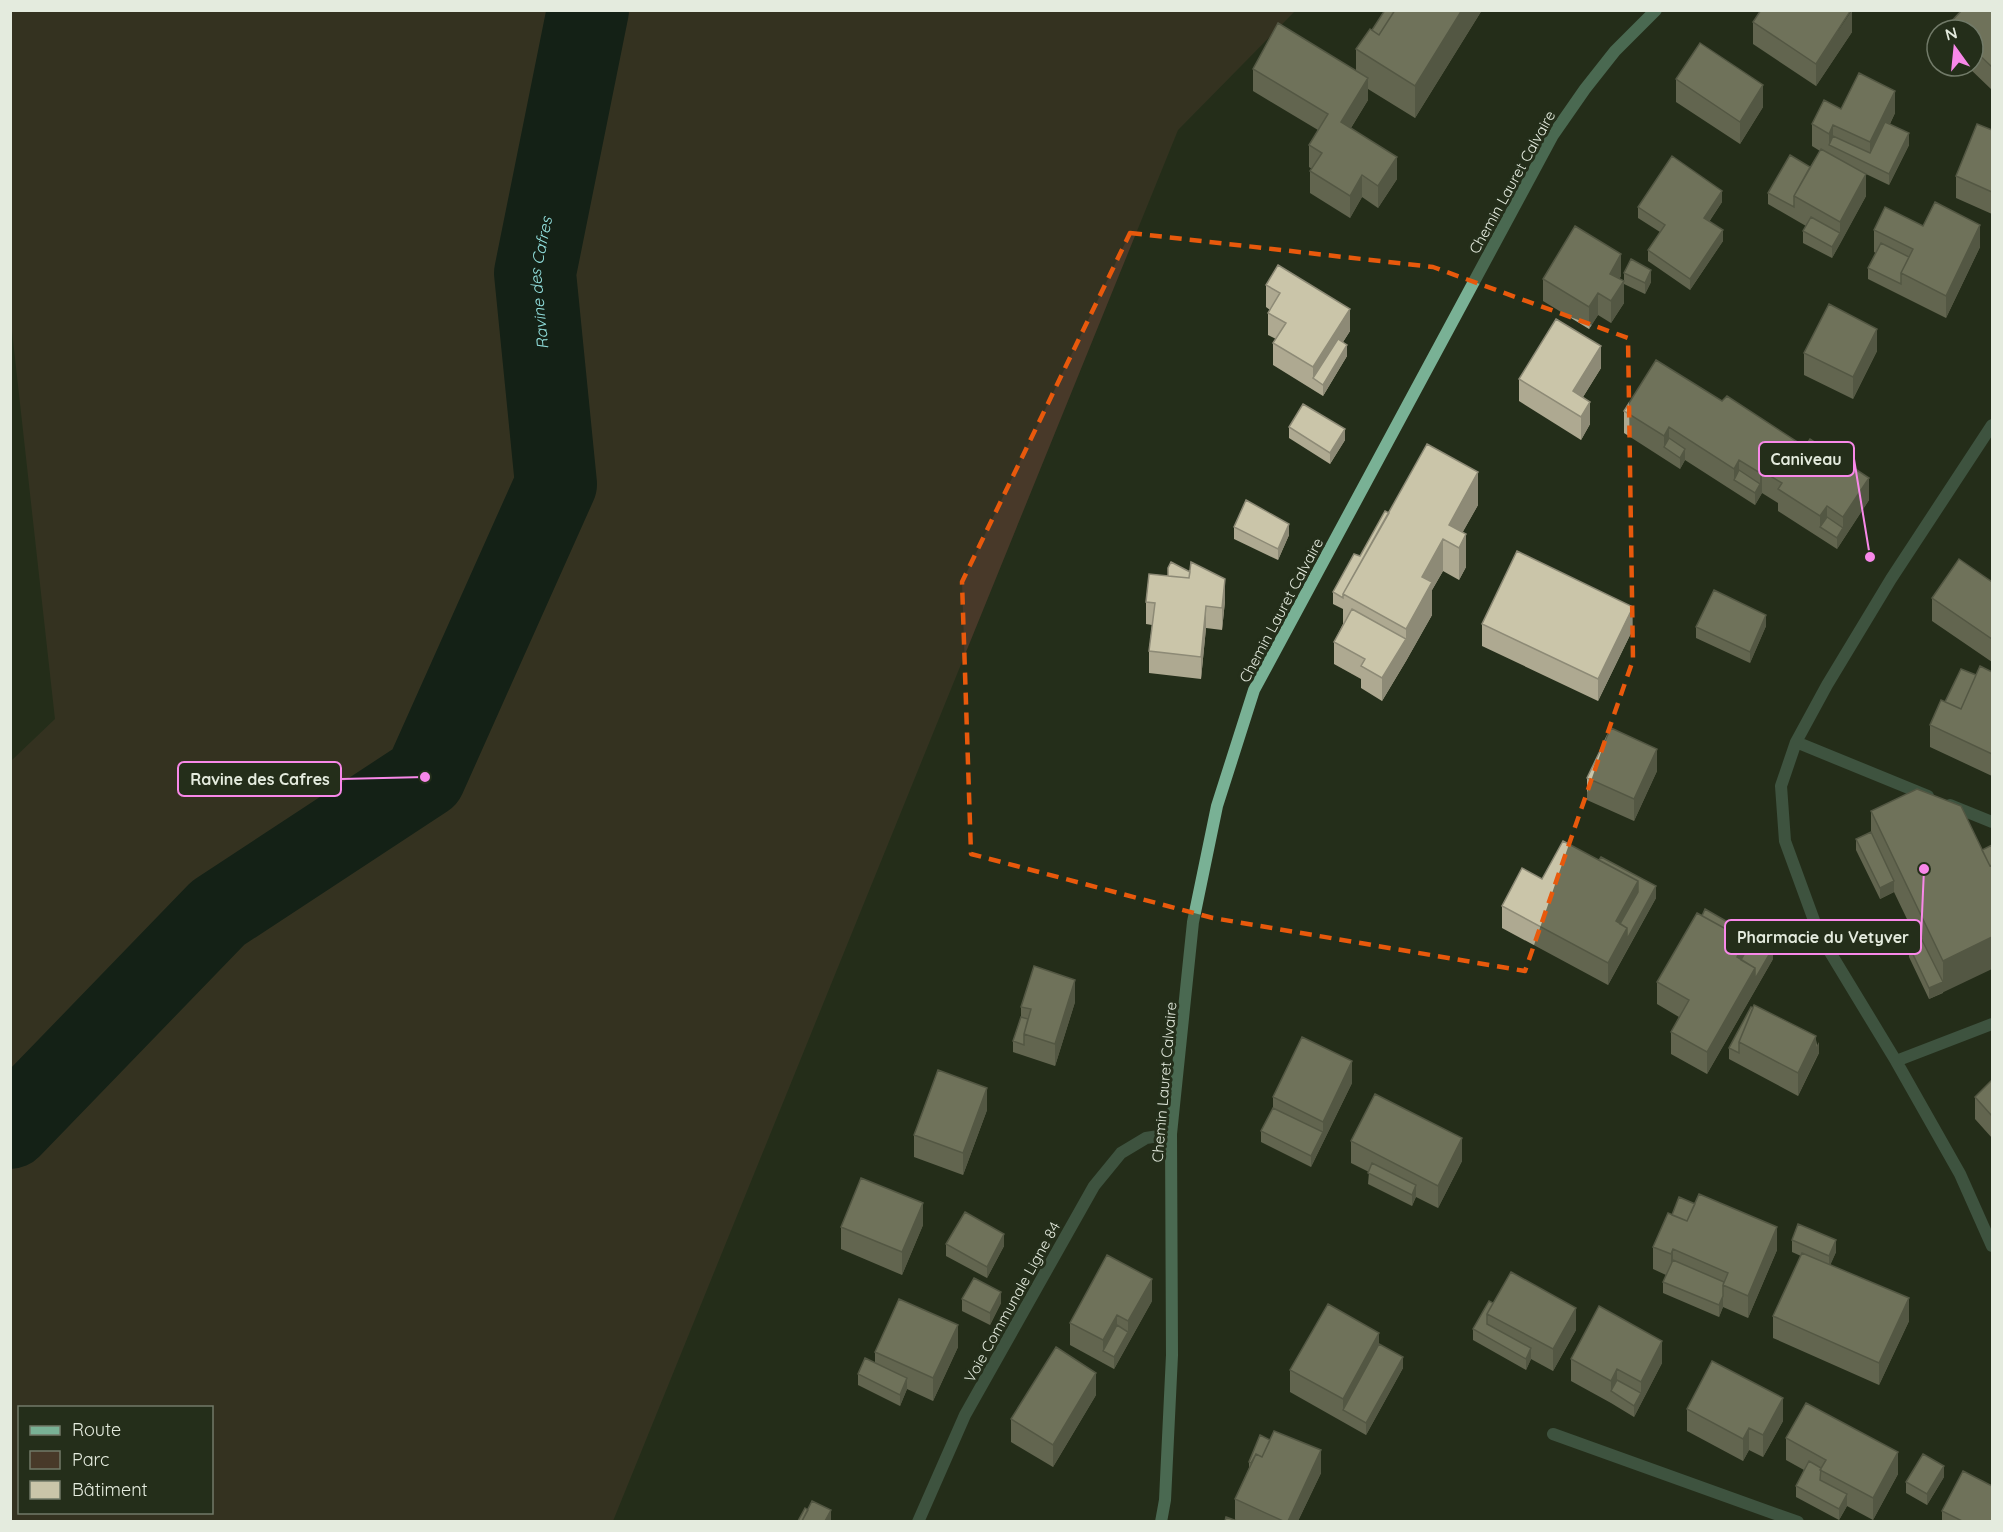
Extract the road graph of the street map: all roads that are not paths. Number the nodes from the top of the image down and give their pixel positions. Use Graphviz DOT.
graph roads {
  1 [pos="1656,10"];
  2 [pos="1992,425"];
  3 [pos="1796,742"];
  4 [pos="1992,822"];
  5 [pos="1992,1024"];
  6 [pos="1896,1061"];
  7 [pos="1171,1134"];
  8 [pos="1992,1246"];
  9 [pos="1553,1434"];
  10 [pos="918,1521"];
  11 [pos="1161,1521"];
  12 [pos="1798,1521"];
  1 -- 7 [label="main road, Chemin Lauret Calvaire"];
  2 -- 3 [label="street"];
  3 -- 4 [label="street"];
  3 -- 6 [label="street"];
  5 -- 6 [label="street"];
  6 -- 8 [label="street"];
  7 -- 10 [label="street, Voie Communale Ligne 84"];
  7 -- 11 [label="main road, Chemin Lauret Calvaire"];
  9 -- 12 [label="street"];
}
